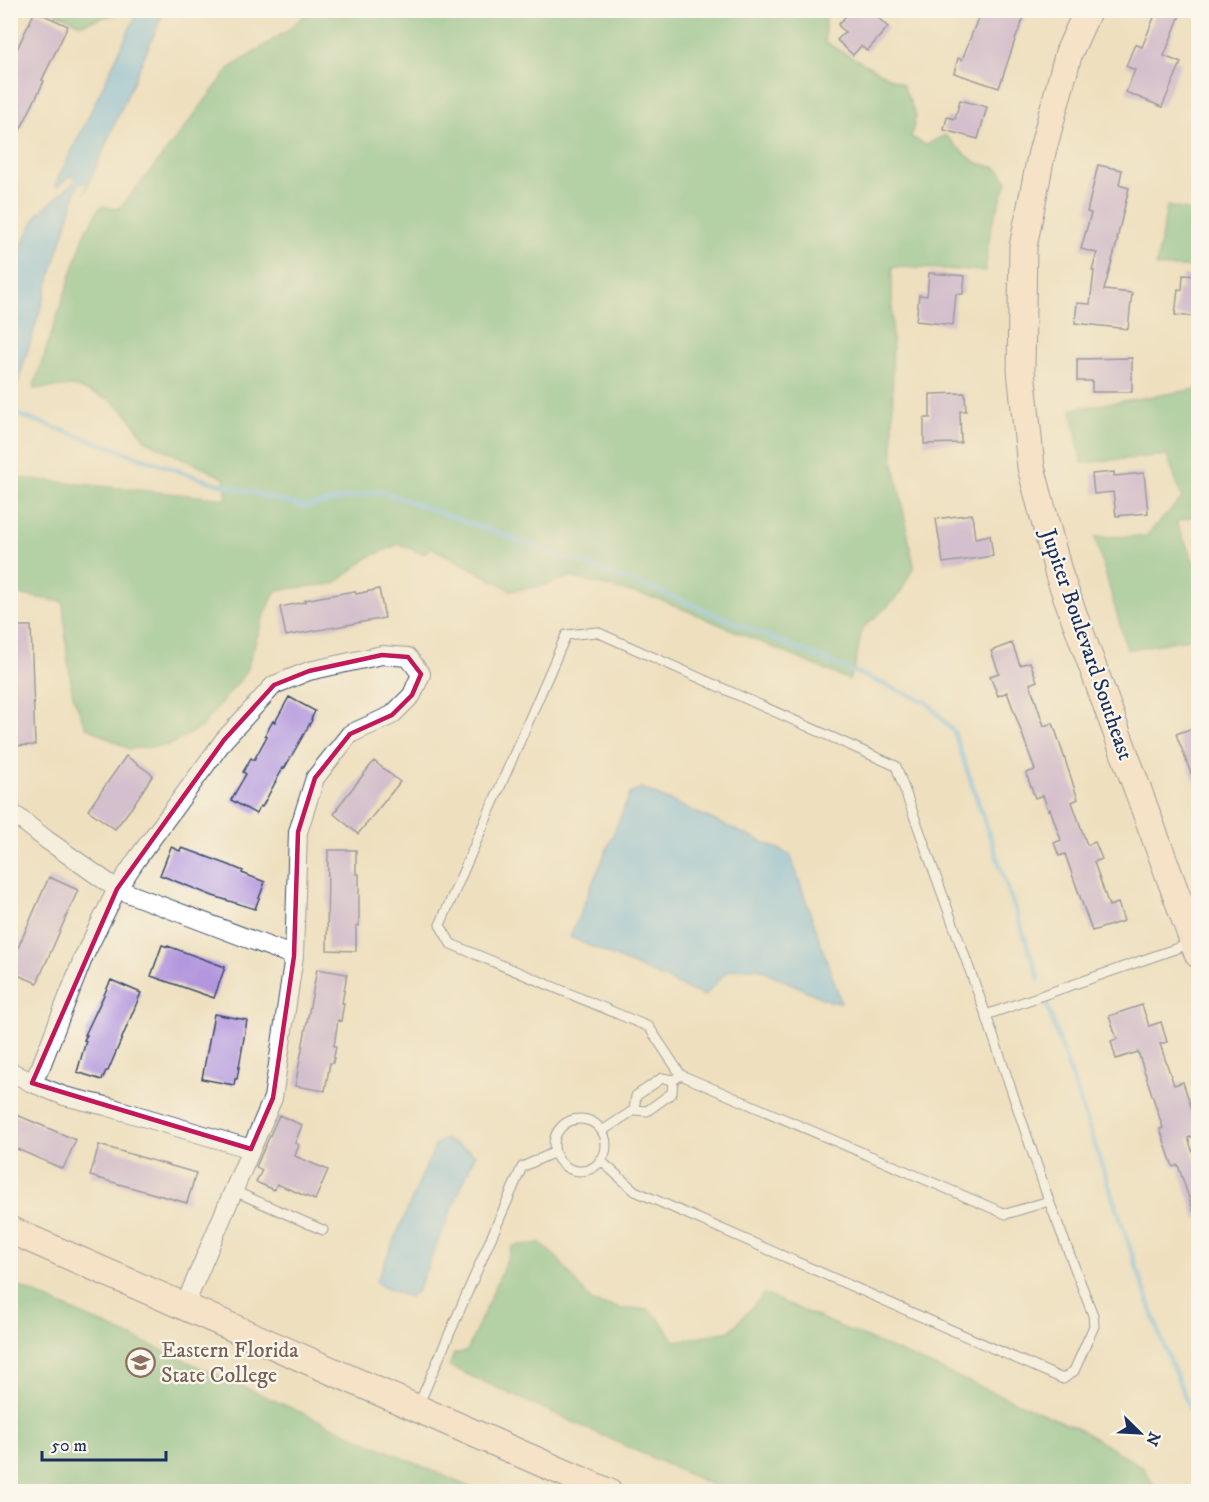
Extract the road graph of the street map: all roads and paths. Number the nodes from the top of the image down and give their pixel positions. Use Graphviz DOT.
graph roads {
  1 [pos="1088,10"];
  2 [pos="10,811"];
  3 [pos="117,889"];
  4 [pos="1197,946"];
  5 [pos="294,956"];
  6 [pos="986,1015"];
  7 [pos="10,1071"];
  8 [pos="677,1077"];
  9 [pos="32,1083"];
  10 [pos="633,1110"];
  11 [pos="602,1131"];
  12 [pos="251,1149"];
  13 [pos="555,1152"];
  14 [pos="600,1161"];
  15 [pos="234,1191"];
  16 [pos="1049,1202"];
  17 [pos="10,1230"];
  18 [pos="323,1230"];
  19 [pos="184,1306"];
  20 [pos="417,1408"];
  21 [pos="608,1491"];
  1 -- 4 [label="street, Jupiter Boulevard Southeast"];
  2 -- 3 [label="street"];
  3 -- 5 [label="street"];
  3 -- 5 [label="street"];
  3 -- 9 [label="street"];
  4 -- 6 [label="lane"];
  5 -- 12 [label="street"];
  6 -- 8 [label="lane"];
  6 -- 16 [label="lane"];
  7 -- 9 [label="street"];
  8 -- 10 [label="lane"];
  8 -- 10 [label="lane"];
  8 -- 16 [label="lane"];
  9 -- 12 [label="street"];
  10 -- 11 [label="lane"];
  11 -- 13 [label="lane"];
  11 -- 14 [label="lane"];
  12 -- 15 [label="street"];
  13 -- 14 [label="lane"];
  13 -- 20 [label="lane"];
  14 -- 16 [label="lane"];
  15 -- 18 [label="lane"];
  15 -- 19 [label="street"];
  17 -- 19 [label="street"];
  19 -- 20 [label="street"];
  20 -- 21 [label="street"];
}
